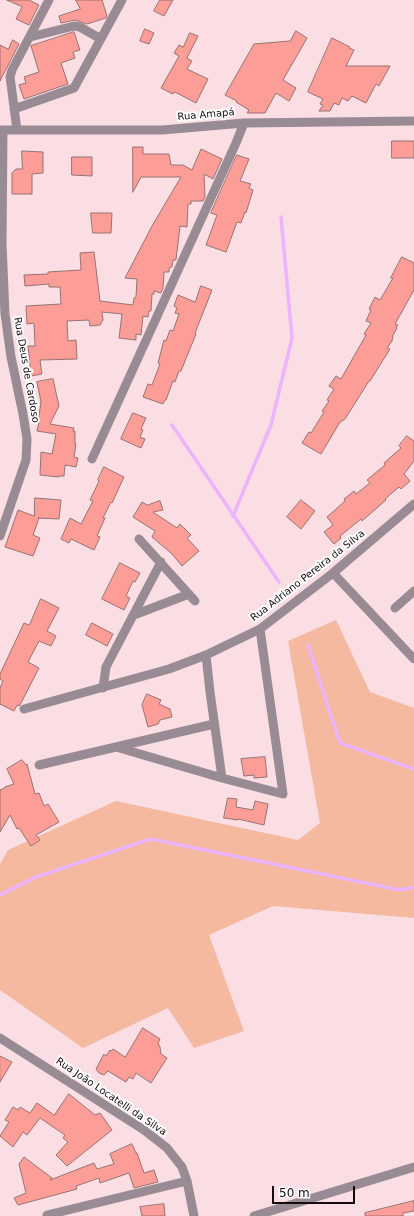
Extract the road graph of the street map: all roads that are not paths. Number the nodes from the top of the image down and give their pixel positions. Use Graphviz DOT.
graph roads {
  1 [pos="49,0"];
  2 [pos="122,0"];
  3 [pos="30,37"];
  4 [pos="100,39"];
  5 [pos="14,109"];
  6 [pos="414,121"];
  7 [pos="244,123"];
  8 [pos="1,130"];
  9 [pos="17,130"];
  10 [pos="92,459"];
  11 [pos="414,504"];
  12 [pos="0,536"];
  13 [pos="139,539"];
  14 [pos="161,562"];
  15 [pos="333,573"];
  16 [pos="414,591"];
  17 [pos="395,608"];
  18 [pos="134,616"];
  19 [pos="260,629"];
  20 [pos="206,655"];
  21 [pos="414,659"];
  22 [pos="103,688"];
  23 [pos="24,709"];
  24 [pos="214,724"];
  25 [pos="116,747"];
  26 [pos="39,766"];
  27 [pos="222,778"];
  28 [pos="0,1038"];
  29 [pos="414,1167"];
  30 [pos="187,1181"];
  31 [pos="47,1215"];
  32 [pos="194,1216"];
  33 [pos="254,1216"];
  1 -- 3 [label="street"];
  2 -- 4 [label="street"];
  3 -- 4 [label="street"];
  3 -- 5 [label="street"];
  4 -- 5 [label="street"];
  5 -- 9 [label="street"];
  6 -- 7 [label="street, Rua Amapá"];
  7 -- 9 [label="street, Rua Amapá"];
  7 -- 10 [label="street"];
  8 -- 9 [label="street, Rua Amapá"];
  8 -- 12 [label="street, Rua Deus de Cardoso"];
  11 -- 15 [label="street, Rua Adriano Pereira da Silva"];
  13 -- 14 [label="street"];
  14 -- 18 [label="street"];
  14 -- 18 [label="street"];
  15 -- 19 [label="street, Rua Adriano Pereira da Silva"];
  15 -- 21 [label="street"];
  16 -- 17 [label="street"];
  18 -- 22 [label="street"];
  19 -- 20 [label="street, Rua Adriano Pereira da Silva"];
  19 -- 27 [label="street"];
  20 -- 22 [label="street, Rua Adriano Pereira da Silva"];
  20 -- 24 [label="street"];
  22 -- 23 [label="street, Rua Adriano Pereira da Silva"];
  24 -- 25 [label="street"];
  24 -- 27 [label="street"];
  25 -- 26 [label="street"];
  25 -- 27 [label="street"];
  28 -- 30 [label="street, Rua João Locatelli da Silva"];
  29 -- 33 [label="street"];
  30 -- 31 [label="street"];
  30 -- 32 [label="street, Rua João Locatelli da Silva"];
}
